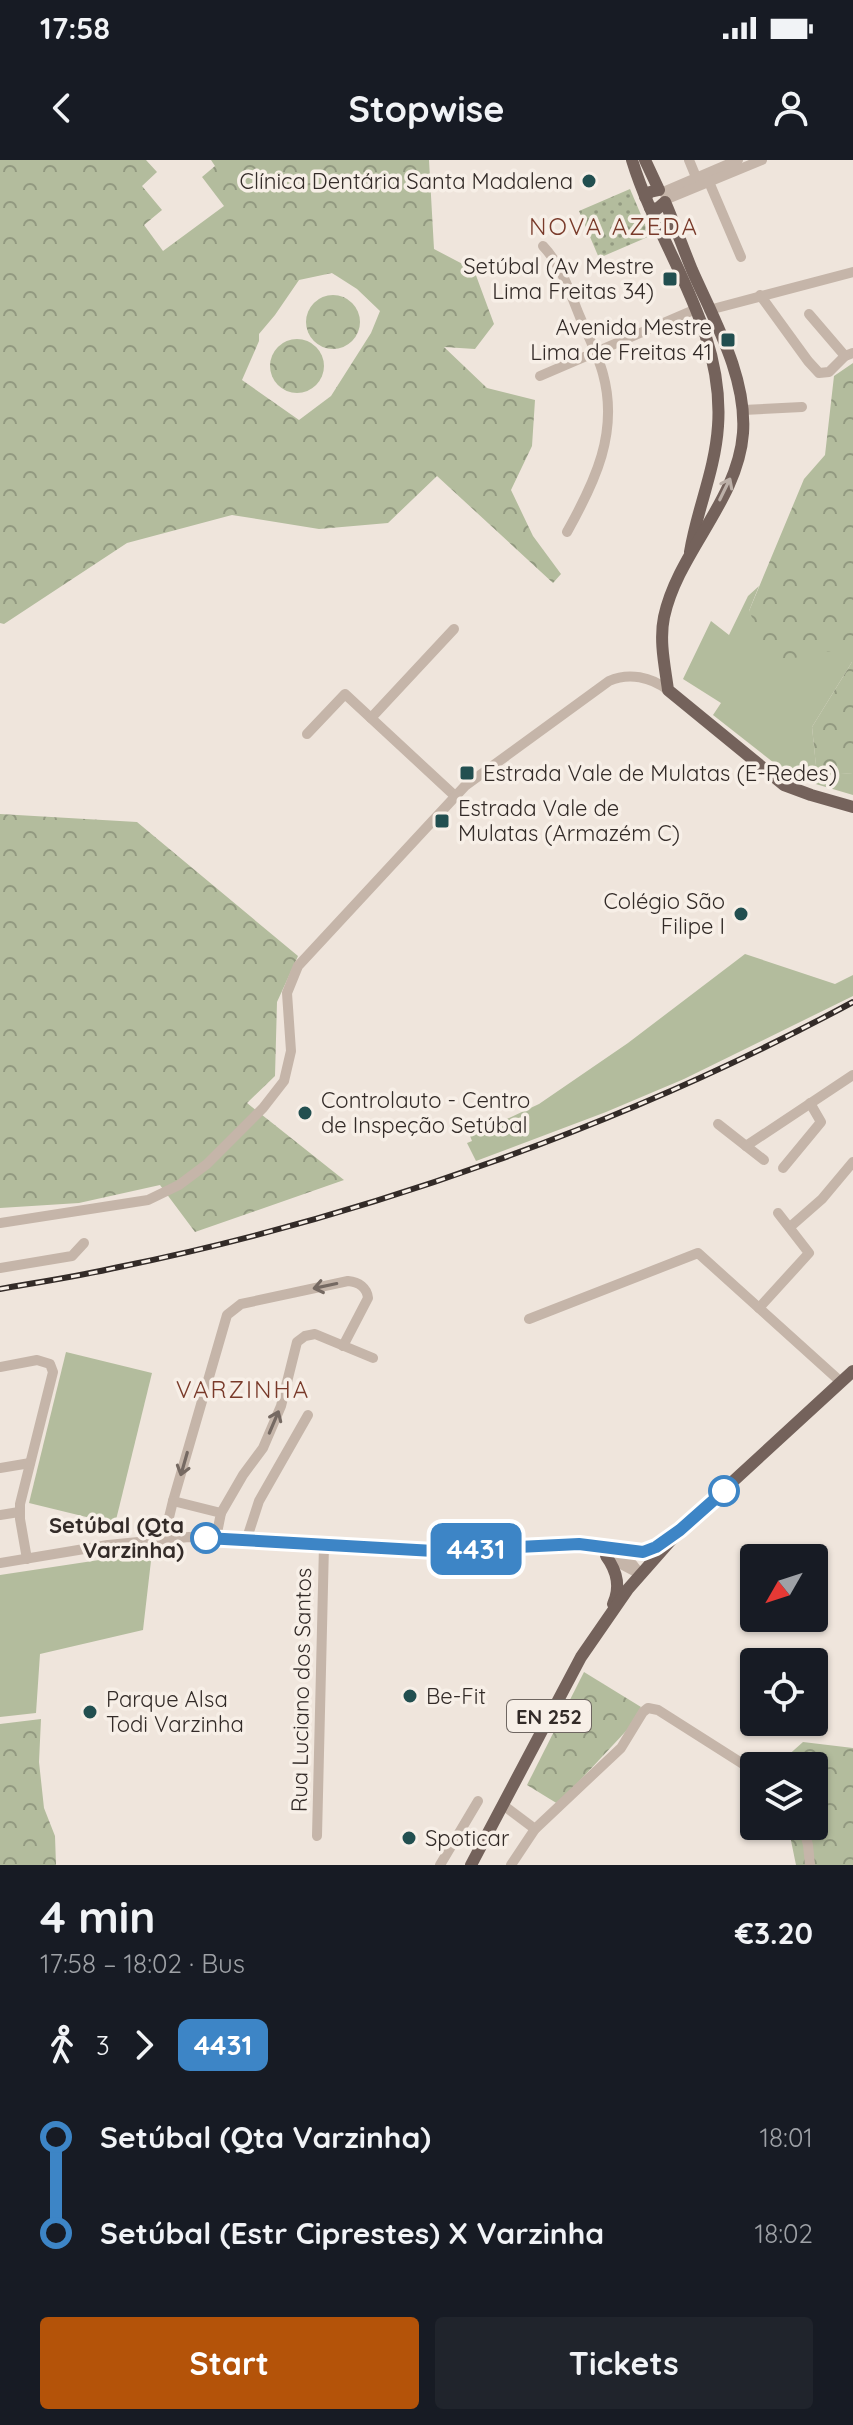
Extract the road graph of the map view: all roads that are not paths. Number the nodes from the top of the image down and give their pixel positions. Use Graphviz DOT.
graph roads {
  1 [pos="632,160"];
  2 [pos="645,160"];
  3 [pos="689,160"];
  4 [pos="738,160"];
  5 [pos="762,160"];
  6 [pos="696,177"];
  7 [pos="709,182"];
  8 [pos="663,196"];
  9 [pos="648,202"];
  10 [pos="543,246"];
  11 [pos="741,257"];
  12 [pos="853,272"];
  13 [pos="760,295"];
  14 [pos="703,310"];
  15 [pos="809,314"];
  16 [pos="595,353"];
  17 [pos="849,355"];
  18 [pos="540,376"];
  19 [pos="740,394"];
  20 [pos="718,397"];
  21 [pos="802,407"];
  22 [pos="743,410"];
  23 [pos="718,425"];
  24 [pos="743,427"];
  25 [pos="567,532"];
  26 [pos="689,558"];
  27 [pos="454,629"];
  28 [pos="668,690"];
  29 [pos="371,718"];
  30 [pos="307,734"];
  31 [pos="455,796"];
  32 [pos="853,807"];
  33 [pos="853,1075"];
  34 [pos="810,1103"];
  35 [pos="718,1124"];
  36 [pos="746,1146"];
  37 [pos="764,1160"];
  38 [pos="853,1162"];
  39 [pos="783,1168"];
  40 [pos="778,1213"];
  41 [pos="0,1223"];
  42 [pos="790,1227"];
  43 [pos="84,1243"];
  44 [pos="0,1268"];
  45 [pos="759,1308"];
  46 [pos="529,1319"];
  47 [pos="343,1346"];
  48 [pos="373,1358"];
  49 [pos="0,1367"];
  50 [pos="853,1371"];
  51 [pos="841,1382"];
  52 [pos="308,1415"];
  53 [pos="30,1463"];
  54 [pos="0,1468"];
  55 [pos="173,1501"];
  56 [pos="19,1512"];
  57 [pos="221,1513"];
  58 [pos="0,1515"];
  59 [pos="680,1530"];
  60 [pos="164,1538"];
  61 [pos="216,1538"];
  62 [pos="246,1541"];
  63 [pos="324,1545"];
  64 [pos="610,1552"];
  65 [pos="27,1559"];
  66 [pos="0,1563"];
  67 [pos="640,1574"];
  68 [pos="609,1615"];
  69 [pos="740,1762"];
  70 [pos="478,1801"];
  71 [pos="503,1805"];
  72 [pos="535,1829"];
  73 [pos="317,1836"];
  74 [pos="807,1840"];
  75 [pos="440,1865"];
  76 [pos="471,1865"];
  77 [pos="511,1865"];
  78 [pos="810,1865"];
  1 -- 9 [label="main road"];
  2 -- 8 [label="main road"];
  3 -- 6 [label="street"];
  4 -- 6 [label="street"];
  5 -- 7 [label="street"];
  6 -- 8 [label="street"];
  7 -- 8 [label="street"];
  7 -- 11 [label="street"];
  8 -- 9 [label="main road"];
  8 -- 14 [label="main road"];
  9 -- 14 [label="main road"];
  10 -- 16 [label="street"];
  12 -- 13 [label="street"];
  13 -- 14 [label="street"];
  13 -- 17 [label="street"];
  14 -- 16 [label="street"];
  14 -- 19 [label="main road"];
  14 -- 20 [label="main road"];
  15 -- 17 [label="street"];
  16 -- 18 [label="street"];
  16 -- 25 [label="street"];
  19 -- 20 [label="main road"];
  19 -- 22 [label="main road"];
  20 -- 23 [label="main road"];
  21 -- 22 [label="street"];
  22 -- 24 [label="main road"];
  23 -- 24 [label="main road"];
  23 -- 26 [label="main road"];
  26 -- 24 [label="main road, one-way"];
  26 -- 28 [label="main road"];
  27 -- 29 [label="street"];
  28 -- 31 [label="street"];
  28 -- 32 [label="main road"];
  29 -- 30 [label="street"];
  29 -- 31 [label="street"];
  31 -- 41 [label="street"];
  33 -- 34 [label="street"];
  34 -- 36 [label="street"];
  34 -- 39 [label="street"];
  35 -- 36 [label="street"];
  36 -- 37 [label="street"];
  38 -- 42 [label="street"];
  40 -- 42 [label="street"];
  42 -- 45 [label="street"];
  43 -- 44 [label="street"];
  45 -- 46 [label="street"];
  45 -- 51 [label="street"];
  47 -- 48 [label="street"];
  47 -- 55 [label="street, one-way"];
  57 -- 47 [label="street, one-way"];
  49 -- 53 [label="street"];
  50 -- 51 [label="main road, EN 252"];
  51 -- 59 [label="main road, EN 252"];
  52 -- 62 [label="street"];
  53 -- 54 [label="street"];
  53 -- 56 [label="street"];
  55 -- 57 [label="street"];
  55 -- 60 [label="street"];
  56 -- 58 [label="street"];
  56 -- 65 [label="street"];
  57 -- 61 [label="street"];
  59 -- 64 [label="main road"];
  59 -- 67 [label="main road, EN 252"];
  60 -- 61 [label="street"];
  60 -- 65 [label="street"];
  61 -- 62 [label="street"];
  62 -- 63 [label="street"];
  63 -- 64 [label="street"];
  63 -- 73 [label="street, Rua Luciano dos Santos"];
  64 -- 67 [label="street"];
  64 -- 68 [label="main road"];
  65 -- 66 [label="street"];
  67 -- 68 [label="main road, EN 252"];
  68 -- 71 [label="main road, EN 252"];
  69 -- 72 [label="street"];
  70 -- 75 [label="street"];
  71 -- 72 [label="street"];
  71 -- 76 [label="main road, EN 252"];
  72 -- 77 [label="street"];
  74 -- 78 [label="street"];
}
